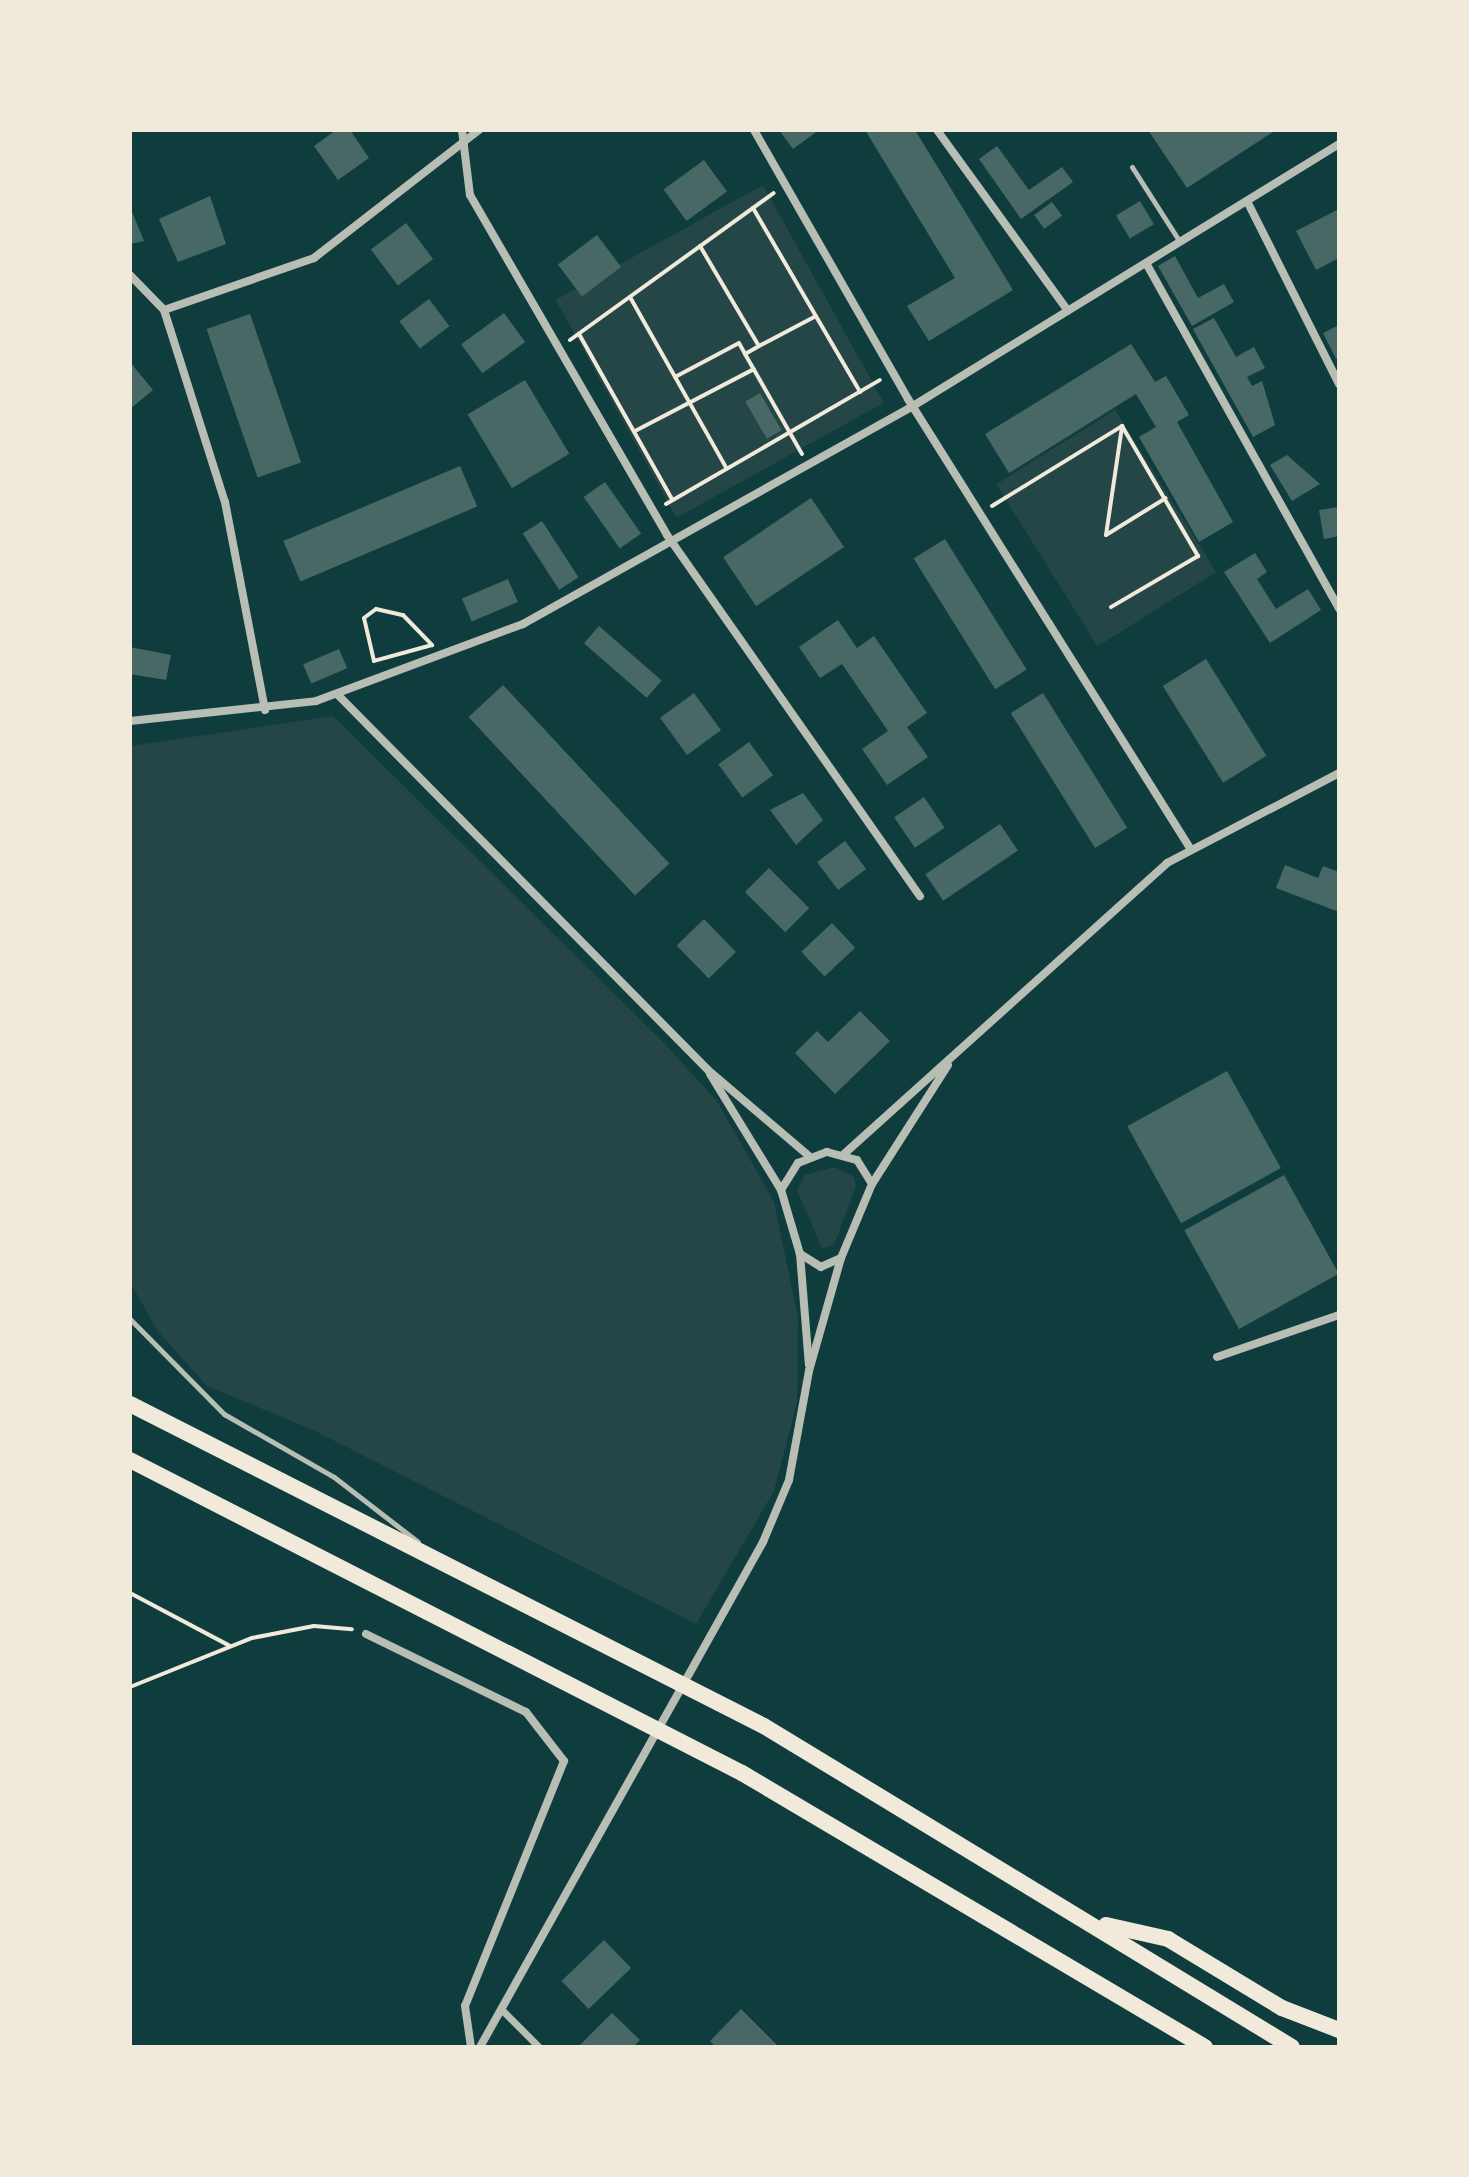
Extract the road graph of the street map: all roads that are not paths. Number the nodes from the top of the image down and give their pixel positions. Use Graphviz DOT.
graph roads {
  1 [pos="462,130"];
  2 [pos="479,130"];
  3 [pos="754,130"];
  4 [pos="937,130"];
  5 [pos="1339,144"];
  6 [pos="462,148"];
  7 [pos="1132,167"];
  8 [pos="1247,201"];
  9 [pos="1180,242"];
  10 [pos="1146,263"];
  11 [pos="130,275"];
  12 [pos="164,310"];
  13 [pos="1068,311"];
  14 [pos="1339,384"];
  15 [pos="913,406"];
  16 [pos="674,545"];
  17 [pos="1339,609"];
  18 [pos="338,695"];
  19 [pos="265,710"];
  20 [pos="130,721"];
  21 [pos="1339,773"];
  22 [pos="1190,848"];
  23 [pos="920,896"];
  24 [pos="955,1054"];
  25 [pos="708,1070"];
  26 [pos="844,1154"];
  27 [pos="809,1156"];
  28 [pos="872,1184"];
  29 [pos="781,1190"];
  30 [pos="800,1254"];
  31 [pos="841,1258"];
  32 [pos="1339,1315"];
  33 [pos="131,1323"];
  34 [pos="1217,1357"];
  35 [pos="809,1371"];
  36 [pos="130,1404"];
  37 [pos="130,1460"];
  38 [pos="431,1553"];
  39 [pos="366,1634"];
  40 [pos="1093,1922"];
  41 [pos="501,2009"];
  42 [pos="1339,2030"];
  43 [pos="471,2047"];
  44 [pos="480,2047"];
  45 [pos="539,2047"];
  46 [pos="1205,2047"];
  47 [pos="1292,2047"];
  1 -- 6 [label="street"];
  2 -- 6 [label="street"];
  3 -- 15 [label="street"];
  4 -- 13 [label="street"];
  5 -- 8 [label="street"];
  6 -- 12 [label="street"];
  6 -- 16 [label="street"];
  7 -- 9 [label="lane"];
  8 -- 9 [label="street"];
  8 -- 14 [label="street"];
  9 -- 10 [label="street"];
  10 -- 13 [label="street"];
  10 -- 17 [label="street"];
  11 -- 12 [label="street"];
  12 -- 19 [label="street"];
  13 -- 15 [label="street"];
  15 -- 16 [label="street"];
  15 -- 22 [label="street"];
  16 -- 18 [label="street"];
  16 -- 23 [label="street"];
  18 -- 19 [label="street"];
  18 -- 25 [label="street"];
  19 -- 20 [label="street"];
  21 -- 22 [label="street"];
  22 -- 24 [label="street"];
  24 -- 26 [label="street"];
  24 -- 28 [label="street"];
  25 -- 27 [label="street"];
  25 -- 29 [label="street"];
  26 -- 27 [label="street"];
  26 -- 28 [label="street"];
  27 -- 29 [label="street"];
  28 -- 31 [label="street"];
  29 -- 30 [label="street"];
  30 -- 31 [label="street"];
  30 -- 35 [label="street"];
  31 -- 35 [label="street"];
  32 -- 34 [label="street"];
  33 -- 38 [label="lane"];
  35 -- 41 [label="street"];
  36 -- 38 [label="highway"];
  37 -- 46 [label="highway"];
  38 -- 40 [label="highway"];
  39 -- 43 [label="street"];
  40 -- 42 [label="highway"];
  40 -- 47 [label="highway"];
  41 -- 44 [label="street"];
  41 -- 45 [label="street"];
}
